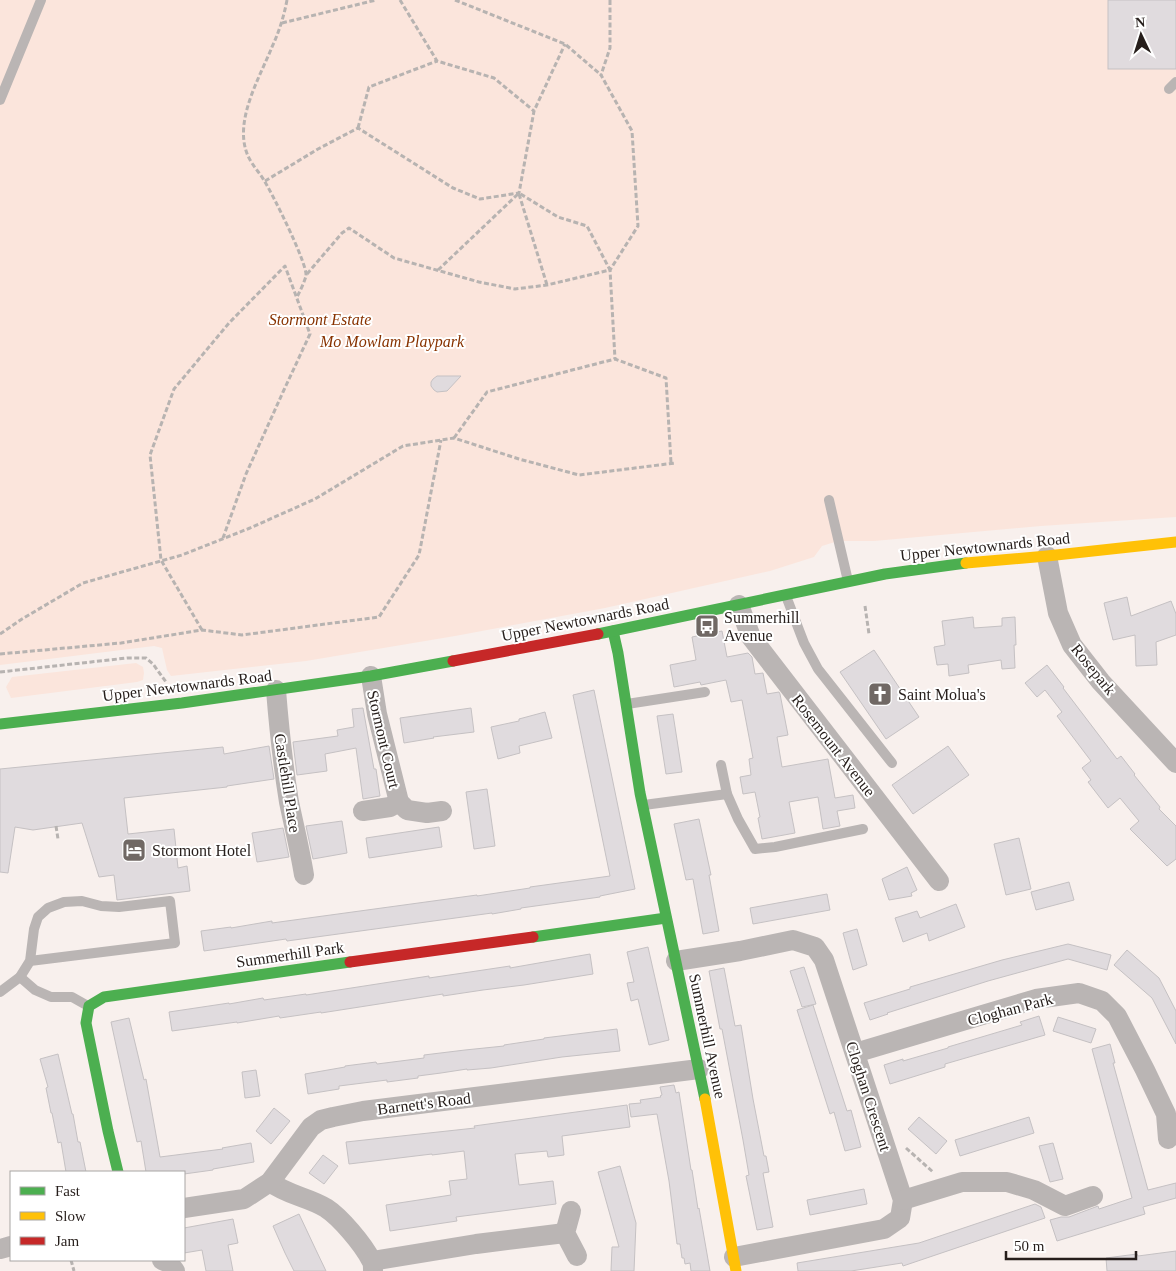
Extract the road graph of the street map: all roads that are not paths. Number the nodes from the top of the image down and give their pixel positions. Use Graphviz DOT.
graph roads {
  1 [pos="41,0"];
  2 [pos="0,100"];
  3 [pos="829,500"];
  4 [pos="1176,542"];
  5 [pos="1048,556"];
  6 [pos="848,582"];
  7 [pos="786,595"];
  8 [pos="739,605"];
  9 [pos="613,631"];
  10 [pos="371,676"];
  11 [pos="276,690"];
  12 [pos="705,692"];
  13 [pos="626,704"];
  14 [pos="0,724"];
  15 [pos="892,763"];
  16 [pos="1176,763"];
  17 [pos="721,766"];
  18 [pos="727,794"];
  19 [pos="399,802"];
  20 [pos="643,806"];
  21 [pos="363,811"];
  22 [pos="442,811"];
  23 [pos="863,829"];
  24 [pos="304,875"];
  25 [pos="938,881"];
  26 [pos="666,918"];
  27 [pos="30,961"];
  28 [pos="676,961"];
  29 [pos="20,977"];
  30 [pos="0,992"];
  31 [pos="89,1006"];
  32 [pos="855,1053"];
  33 [pos="699,1068"];
  34 [pos="1168,1139"];
  35 [pos="118,1171"];
  36 [pos="270,1182"];
  37 [pos="1093,1196"];
  38 [pos="903,1200"];
  39 [pos="185,1208"];
  40 [pos="571,1211"];
  41 [pos="565,1233"];
  42 [pos="578,1256"];
  43 [pos="164,1261"];
  44 [pos="735,1264"];
  45 [pos="373,1266"];
  46 [pos="175,1271"];
  1 -- 2 [label="lane"];
  3 -- 6 [label="lane"];
  4 -- 5 [label="main road, Upper Newtownards Road"];
  5 -- 6 [label="main road, Upper Newtownards Road"];
  5 -- 16 [label="street, Rosepark"];
  6 -- 7 [label="main road, Upper Newtownards Road"];
  7 -- 8 [label="main road, Upper Newtownards Road"];
  7 -- 15 [label="lane"];
  8 -- 9 [label="main road, Upper Newtownards Road"];
  8 -- 25 [label="street, Rosemount Avenue"];
  9 -- 10 [label="main road, Upper Newtownards Road"];
  9 -- 13 [label="main road, Summerhill Avenue"];
  10 -- 11 [label="main road, Upper Newtownards Road"];
  10 -- 19 [label="street, Stormont Court"];
  11 -- 14 [label="main road, Upper Newtownards Road"];
  11 -- 24 [label="street, Castlehill Place"];
  12 -- 13 [label="lane"];
  13 -- 20 [label="main road, Summerhill Avenue"];
  17 -- 18 [label="lane"];
  18 -- 20 [label="lane"];
  18 -- 23 [label="lane"];
  19 -- 21 [label="street, Stormont Court"];
  19 -- 22 [label="street, Stormont Court"];
  20 -- 26 [label="main road, Summerhill Avenue"];
  26 -- 28 [label="main road, Summerhill Avenue"];
  26 -- 31 [label="main road, Summerhill Park"];
  27 -- 27 [label="lane"];
  27 -- 29 [label="lane"];
  28 -- 32 [label="street, Cloghan Crescent"];
  28 -- 33 [label="main road, Summerhill Avenue"];
  29 -- 30 [label="lane"];
  29 -- 31 [label="lane"];
  31 -- 35 [label="main road"];
  32 -- 34 [label="street, Cloghan Park"];
  32 -- 38 [label="street, Cloghan Crescent"];
  33 -- 36 [label="street, Barnett's Road"];
  33 -- 44 [label="main road, Summerhill Avenue"];
  36 -- 39 [label="street, Barnett's Road"];
  36 -- 45 [label="street"];
  37 -- 38 [label="street"];
  38 -- 44 [label="street"];
  40 -- 41 [label="street"];
  41 -- 42 [label="street"];
  41 -- 45 [label="street"];
  43 -- 46 [label="street"];
}
